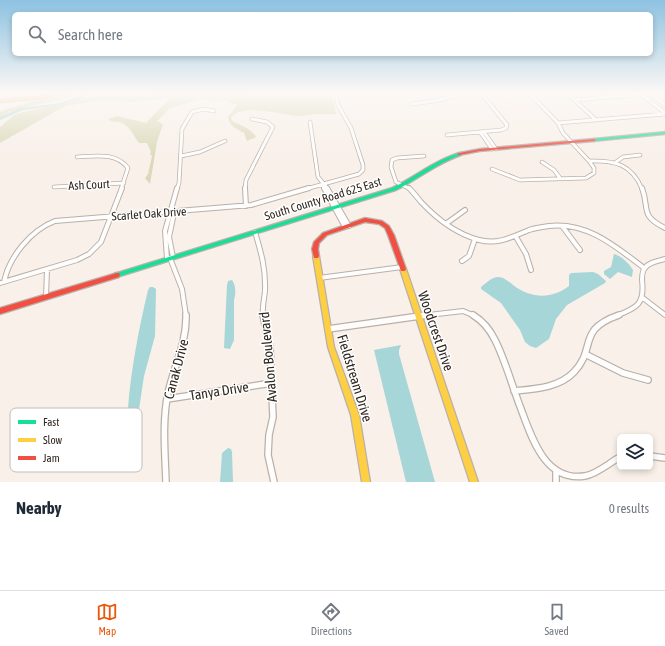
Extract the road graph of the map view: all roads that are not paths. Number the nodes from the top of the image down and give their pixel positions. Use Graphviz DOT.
graph roads {
  1 [pos="189,115"];
  2 [pos="344,115"];
  3 [pos="500,115"];
  4 [pos="550,115"];
  5 [pos="591,115"];
  6 [pos="640,115"];
  7 [pos="252,119"];
  8 [pos="596,120"];
  9 [pos="310,122"];
  10 [pos="558,124"];
  11 [pos="482,132"];
  12 [pos="665,133"];
  13 [pos="447,135"];
  14 [pos="225,141"];
  15 [pos="572,142"];
  16 [pos="494,149"];
  17 [pos="640,155"];
  18 [pos="181,156"];
  19 [pos="424,156"];
  20 [pos="77,157"];
  21 [pos="589,161"];
  22 [pos="542,162"];
  23 [pos="616,162"];
  24 [pos="492,169"];
  25 [pos="560,178"];
  26 [pos="124,183"];
  27 [pos="323,185"];
  28 [pos="403,186"];
  29 [pos="54,187"];
  30 [pos="246,206"];
  31 [pos="335,207"];
  32 [pos="465,210"];
  33 [pos="172,213"];
  34 [pos="111,216"];
  35 [pos="447,223"];
  36 [pos="347,226"];
  37 [pos="562,226"];
  38 [pos="665,228"];
  39 [pos="255,232"];
  40 [pos="516,237"];
  41 [pos="475,239"];
  42 [pos="580,250"];
  43 [pos="170,258"];
  44 [pos="665,258"];
  45 [pos="462,261"];
  46 [pos="402,267"];
  47 [pos="644,268"];
  48 [pos="47,270"];
  49 [pos="531,270"];
  50 [pos="319,278"];
  51 [pos="2,283"];
  52 [pos="46,297"];
  53 [pos="643,298"];
  54 [pos="0,311"];
  55 [pos="665,315"];
  56 [pos="419,316"];
  57 [pos="328,329"];
  58 [pos="585,354"];
  59 [pos="648,380"];
  60 [pos="272,383"];
  61 [pos="514,391"];
  62 [pos="167,400"];
  63 [pos="653,456"];
  64 [pos="617,458"];
  65 [pos="665,458"];
  66 [pos="556,471"];
  67 [pos="166,482"];
  68 [pos="274,482"];
  69 [pos="366,482"];
  70 [pos="474,482"];
  71 [pos="556,482"];
  1 -- 18 [label="street, Canak Drive"];
  2 -- 27 [label="street, Scarlet Oak Drive"];
  3 -- 11 [label="street"];
  4 -- 10 [label="street"];
  5 -- 8 [label="street"];
  6 -- 8 [label="street"];
  7 -- 30 [label="street"];
  8 -- 10 [label="street"];
  9 -- 27 [label="street"];
  10 -- 15 [label="street"];
  11 -- 13 [label="street"];
  11 -- 16 [label="street"];
  12 -- 15 [label="street, South County Road 625 East"];
  14 -- 18 [label="street"];
  15 -- 16 [label="street, South County Road 625 East"];
  15 -- 21 [label="street"];
  16 -- 28 [label="street, South County Road 625 East"];
  17 -- 23 [label="street"];
  18 -- 33 [label="street, Canak Drive"];
  19 -- 28 [label="street"];
  20 -- 26 [label="street"];
  21 -- 23 [label="street"];
  21 -- 25 [label="street"];
  22 -- 25 [label="street"];
  23 -- 38 [label="street"];
  24 -- 25 [label="street"];
  26 -- 29 [label="street, Ash Court"];
  26 -- 34 [label="street"];
  27 -- 30 [label="street, Scarlet Oak Drive"];
  27 -- 31 [label="street"];
  28 -- 31 [label="street, South County Road 625 East"];
  28 -- 35 [label="street"];
  30 -- 33 [label="street, Scarlet Oak Drive"];
  31 -- 36 [label="street"];
  31 -- 39 [label="street, South County Road 625 East"];
  32 -- 35 [label="street"];
  33 -- 34 [label="street, Scarlet Oak Drive"];
  33 -- 43 [label="street, Canak Drive"];
  34 -- 48 [label="street"];
  34 -- 51 [label="street, Scarlet Oak Drive"];
  35 -- 41 [label="street"];
  36 -- 46 [label="street, Woodcrest Drive"];
  36 -- 50 [label="street, Fieldstream Drive"];
  37 -- 40 [label="street"];
  37 -- 42 [label="street"];
  37 -- 47 [label="street"];
  39 -- 43 [label="street, South County Road 625 East"];
  39 -- 60 [label="street, Avalon Boulevard"];
  40 -- 41 [label="street"];
  40 -- 49 [label="street"];
  41 -- 45 [label="street"];
  43 -- 52 [label="street, South County Road 625 East"];
  43 -- 62 [label="street, Canak Drive"];
  44 -- 47 [label="street"];
  46 -- 50 [label="street"];
  46 -- 56 [label="street, Woodcrest Drive"];
  47 -- 53 [label="street"];
  48 -- 51 [label="street"];
  48 -- 52 [label="street"];
  50 -- 57 [label="street, Fieldstream Drive"];
  52 -- 54 [label="street, South County Road 625 East"];
  53 -- 55 [label="street"];
  53 -- 58 [label="street"];
  56 -- 57 [label="street"];
  56 -- 61 [label="street"];
  56 -- 70 [label="street, Woodcrest Drive"];
  57 -- 69 [label="street, Fieldstream Drive"];
  58 -- 59 [label="street"];
  58 -- 61 [label="street"];
  60 -- 62 [label="street, Tanya Drive"];
  60 -- 68 [label="street, Avalon Boulevard"];
  61 -- 66 [label="street"];
  62 -- 67 [label="street, Canak Drive"];
  63 -- 65 [label="street"];
  64 -- 66 [label="street"];
  66 -- 71 [label="street"];
}
